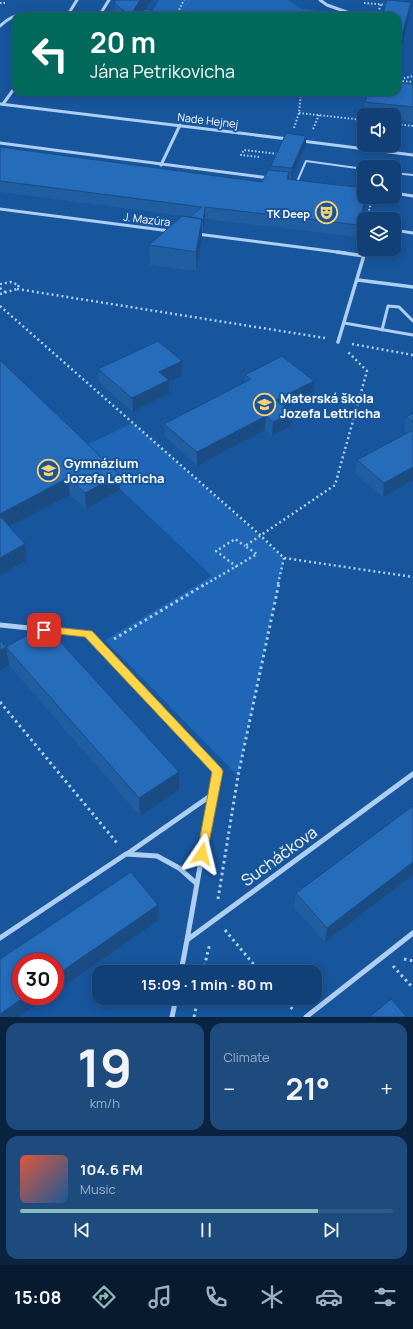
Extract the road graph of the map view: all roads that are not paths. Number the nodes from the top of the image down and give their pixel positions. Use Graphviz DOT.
graph roads {
  1 [pos="77,0"];
  2 [pos="109,0"];
  3 [pos="320,0"];
  4 [pos="69,12"];
  5 [pos="102,12"];
  6 [pos="347,12"];
  7 [pos="12,17"];
  8 [pos="0,26"];
  9 [pos="12,91"];
  10 [pos="2,104"];
  11 [pos="180,125"];
  12 [pos="293,140"];
  13 [pos="300,141"];
  14 [pos="0,142"];
  15 [pos="413,155"];
  16 [pos="161,165"];
  17 [pos="357,168"];
  18 [pos="401,174"];
  19 [pos="413,175"];
  20 [pos="276,179"];
  21 [pos="291,181"];
  22 [pos="297,182"];
  23 [pos="304,182"];
  24 [pos="401,194"];
  25 [pos="413,196"];
  26 [pos="0,209"];
  27 [pos="173,231"];
  28 [pos="401,231"];
  29 [pos="189,233"];
  30 [pos="413,233"];
  31 [pos="357,255"];
  32 [pos="364,256"];
  33 [pos="358,280"];
  34 [pos="413,287"];
  35 [pos="413,321"];
  36 [pos="344,324"];
  37 [pos="382,330"];
  38 [pos="413,334"];
  39 [pos="338,342"];
  40 [pos="0,625"];
  41 [pos="413,774"];
  42 [pos="213,794"];
  43 [pos="126,854"];
  44 [pos="197,884"];
  45 [pos="413,932"];
  46 [pos="0,938"];
  47 [pos="187,940"];
  48 [pos="182,965"];
  49 [pos="175,1005"];
  50 [pos="172,1017"];
  51 [pos="306,1017"];
  1 -- 4 [label="street"];
  2 -- 5 [label="street"];
  3 -- 6 [label="street"];
  7 -- 8 [label="street"];
  9 -- 10 [label="street"];
  10 -- 11 [label="street, Nade Hejnej"];
  11 -- 12 [label="street, Nade Hejnej"];
  11 -- 16 [label="street"];
  13 -- 15 [label="street"];
  14 -- 16 [label="street"];
  16 -- 20 [label="street"];
  17 -- 22 [label="lane"];
  18 -- 19 [label="lane"];
  21 -- 22 [label="street"];
  22 -- 23 [label="street"];
  24 -- 25 [label="street"];
  26 -- 27 [label="street, J. Mazúra"];
  28 -- 30 [label="street"];
  29 -- 31 [label="street"];
  32 -- 33 [label="street"];
  33 -- 34 [label="street"];
  33 -- 36 [label="street"];
  35 -- 37 [label="lane"];
  36 -- 37 [label="lane"];
  36 -- 39 [label="street"];
  37 -- 38 [label="lane"];
  40 -- 42 [label="street"];
  41 -- 47 [label="street, Sucháčkova"];
  42 -- 43 [label="street"];
  42 -- 44 [label="street"];
  43 -- 44 [label="street"];
  43 -- 46 [label="street"];
  44 -- 47 [label="street"];
  45 -- 51 [label="street"];
  47 -- 48 [label="street"];
  49 -- 50 [label="street"];
}
